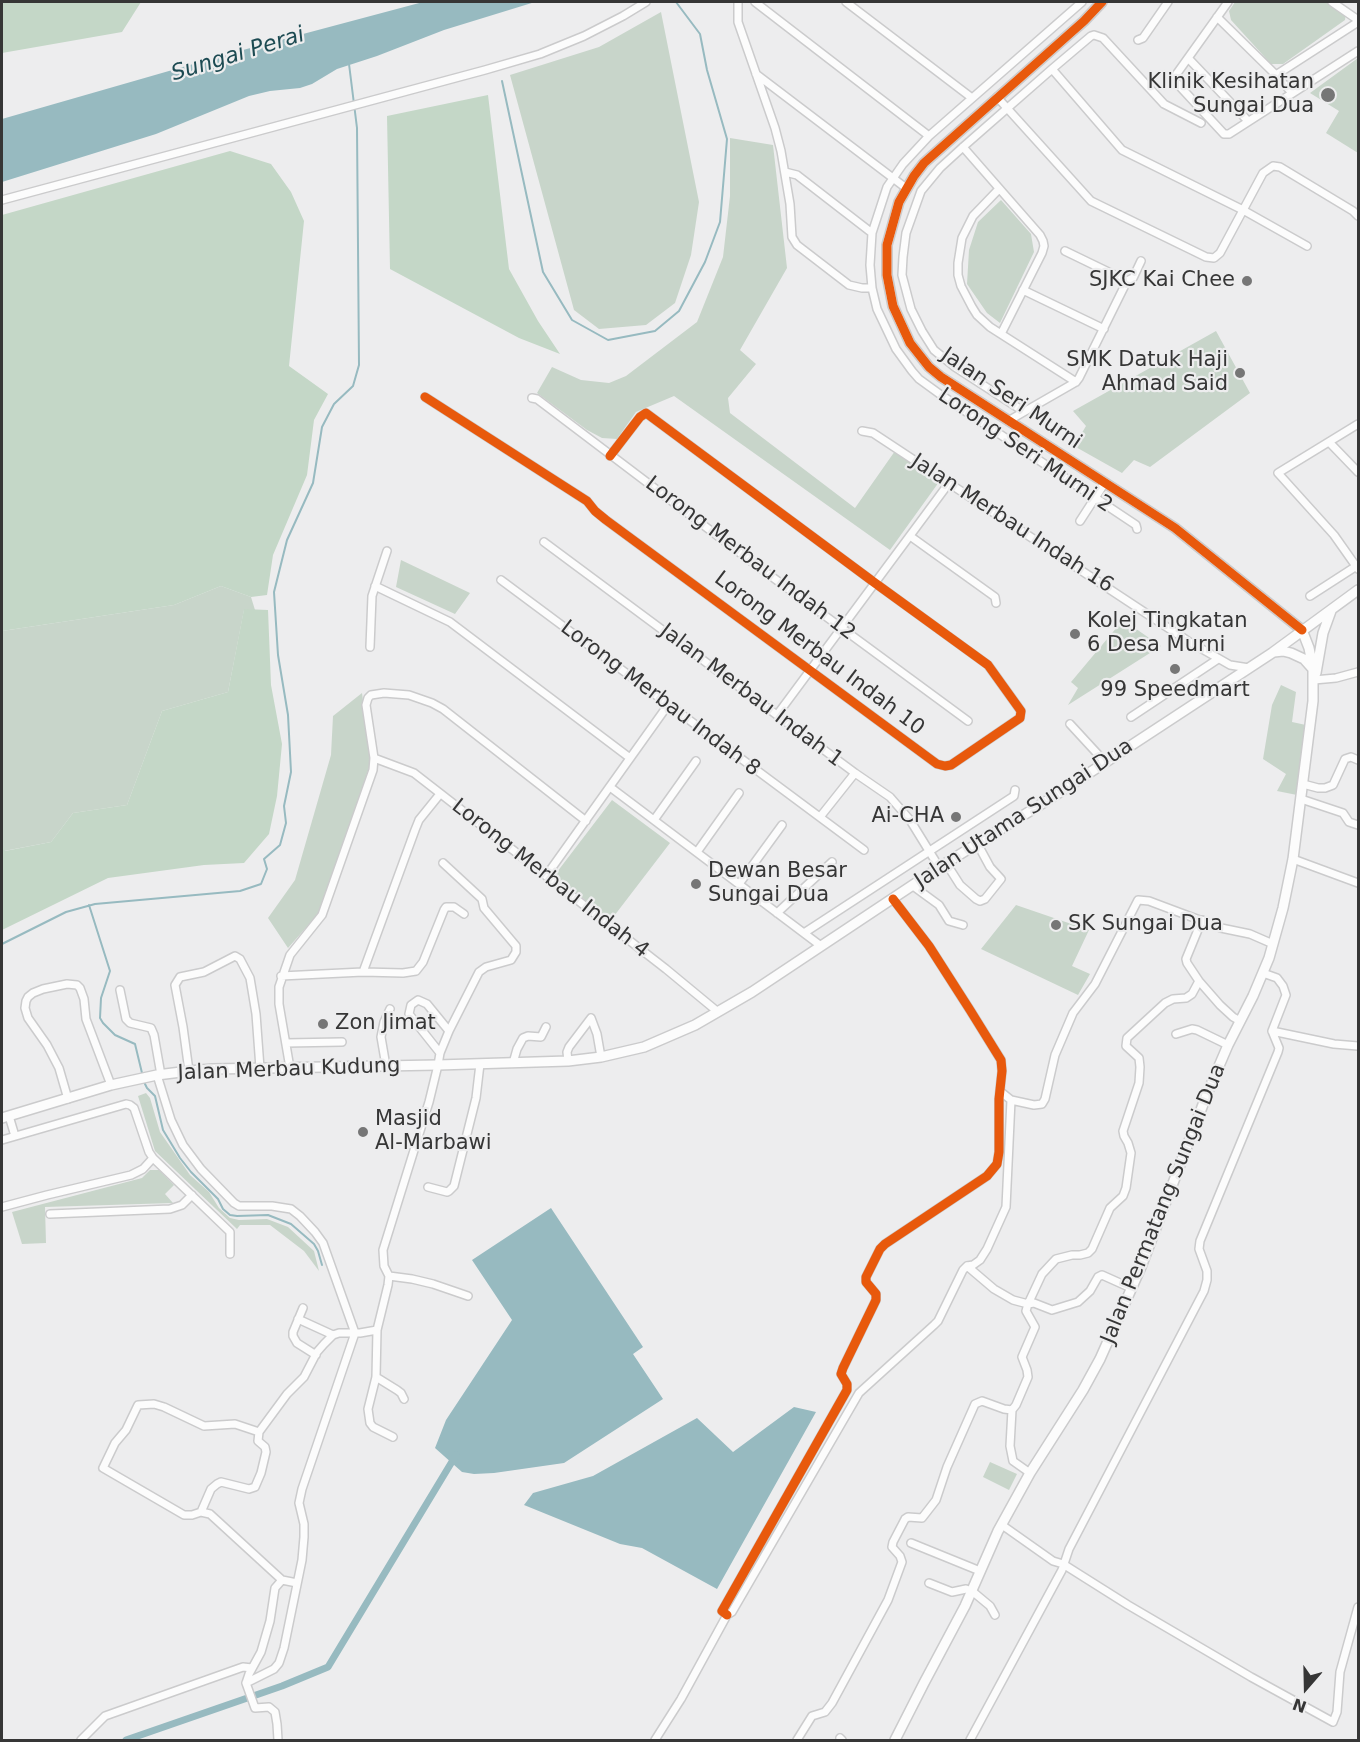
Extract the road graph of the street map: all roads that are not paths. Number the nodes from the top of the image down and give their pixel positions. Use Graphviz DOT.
graph roads {
  1 [pos="646,2"];
  2 [pos="738,2"];
  3 [pos="755,2"];
  4 [pos="846,2"];
  5 [pos="1082,2"];
  6 [pos="1102,2"];
  7 [pos="1168,2"];
  8 [pos="1228,2"];
  9 [pos="1332,2"];
  10 [pos="1217,17"];
  11 [pos="1359,21"];
  12 [pos="1138,40"];
  13 [pos="1359,51"];
  14 [pos="1188,57"];
  15 [pos="1052,69"];
  16 [pos="756,74"];
  17 [pos="1276,75"];
  18 [pos="1292,93"];
  19 [pos="997,97"];
  20 [pos="972,98"];
  21 [pos="1007,109"];
  22 [pos="1248,121"];
  23 [pos="1201,123"];
  24 [pos="929,136"];
  25 [pos="963,147"];
  26 [pos="785,172"];
  27 [pos="893,178"];
  28 [pos="906,188"];
  29 [pos="999,189"];
  30 [pos="2,201"];
  31 [pos="1243,210"];
  32 [pos="1359,216"];
  33 [pos="872,233"];
  34 [pos="1307,246"];
  35 [pos="1065,250"];
  36 [pos="1141,261"];
  37 [pos="1127,281"];
  38 [pos="872,288"];
  39 [pos="1023,290"];
  40 [pos="1104,329"];
  41 [pos="1001,334"];
  42 [pos="1076,382"];
  43 [pos="425,398"];
  44 [pos="532,398"];
  45 [pos="1023,411"];
  46 [pos="1008,421"];
  47 [pos="1359,424"];
  48 [pos="862,431"];
  49 [pos="1330,442"];
  50 [pos="610,456"];
  51 [pos="1359,472"];
  52 [pos="949,483"];
  53 [pos="1104,484"];
  54 [pos="1095,498"];
  55 [pos="1080,521"];
  56 [pos="1137,529"];
  57 [pos="910,536"];
  58 [pos="544,542"];
  59 [pos="387,551"];
  60 [pos="1358,567"];
  61 [pos="501,580"];
  62 [pos="875,583"];
  63 [pos="375,586"];
  64 [pos="1359,590"];
  65 [pos="1310,596"];
  66 [pos="996,603"];
  67 [pos="1332,609"];
  68 [pos="842,628"];
  69 [pos="1302,630"];
  70 [pos="370,647"];
  71 [pos="1272,653"];
  72 [pos="1219,660"];
  73 [pos="1249,668"];
  74 [pos="1312,668"];
  75 [pos="810,671"];
  76 [pos="1359,672"];
  77 [pos="1230,680"];
  78 [pos="1314,680"];
  79 [pos="668,705"];
  80 [pos="777,715"];
  81 [pos="1131,717"];
  82 [pos="968,721"];
  83 [pos="1070,724"];
  84 [pos="374,758"];
  85 [pos="630,759"];
  86 [pos="1359,760"];
  87 [pos="696,761"];
  88 [pos="1105,762"];
  89 [pos="855,773"];
  90 [pos="1303,784"];
  91 [pos="610,787"];
  92 [pos="1015,790"];
  93 [pos="739,793"];
  94 [pos="440,794"];
  95 [pos="1301,799"];
  96 [pos="820,817"];
  97 [pos="654,820"];
  98 [pos="586,821"];
  99 [pos="782,825"];
  100 [pos="1359,825"];
  101 [pos="977,843"];
  102 [pos="864,850"];
  103 [pos="929,851"];
  104 [pos="697,852"];
  105 [pos="1293,859"];
  106 [pos="832,862"];
  107 [pos="443,863"];
  108 [pos="943,865"];
  109 [pos="546,876"];
  110 [pos="1359,883"];
  111 [pos="739,884"];
  112 [pos="913,886"];
  113 [pos="893,899"];
  114 [pos="777,913"];
  115 [pos="464,914"];
  116 [pos="1202,920"];
  117 [pos="963,925"];
  118 [pos="804,933"];
  119 [pos="1273,944"];
  120 [pos="821,946"];
  121 [pos="363,972"];
  122 [pos="1263,973"];
  123 [pos="281,976"];
  124 [pos="1199,981"];
  125 [pos="120,990"];
  126 [pos="390,1009"];
  127 [pos="718,1012"];
  128 [pos="1240,1021"];
  129 [pos="546,1027"];
  130 [pos="449,1031"];
  131 [pos="1272,1031"];
  132 [pos="1176,1034"];
  133 [pos="342,1042"];
  134 [pos="286,1044"];
  135 [pos="1228,1045"];
  136 [pos="1359,1046"];
  137 [pos="440,1053"];
  138 [pos="601,1058"];
  139 [pos="568,1061"];
  140 [pos="513,1063"];
  141 [pos="480,1064"];
  142 [pos="438,1065"];
  143 [pos="386,1066"];
  144 [pos="260,1068"];
  145 [pos="290,1068"];
  146 [pos="189,1071"];
  147 [pos="159,1075"];
  148 [pos="111,1085"];
  149 [pos="1000,1092"];
  150 [pos="68,1099"];
  151 [pos="1011,1100"];
  152 [pos="5,1117"];
  153 [pos="15,1136"];
  154 [pos="2,1140"];
  155 [pos="153,1158"];
  156 [pos="428,1187"];
  157 [pos="192,1195"];
  158 [pos="2,1207"];
  159 [pos="50,1214"];
  160 [pos="230,1254"];
  161 [pos="967,1266"];
  162 [pos="389,1276"];
  163 [pos="1131,1288"];
  164 [pos="468,1296"];
  165 [pos="1028,1304"];
  166 [pos="303,1308"];
  167 [pos="298,1319"];
  168 [pos="377,1330"];
  169 [pos="355,1333"];
  170 [pos="333,1335"];
  171 [pos="316,1355"];
  172 [pos="376,1377"];
  173 [pos="404,1399"];
  174 [pos="1012,1410"];
  175 [pos="259,1432"];
  176 [pos="393,1437"];
  177 [pos="1030,1473"];
  178 [pos="201,1512"];
  179 [pos="1002,1525"];
  180 [pos="911,1543"];
  181 [pos="1063,1564"];
  182 [pos="980,1571"];
  183 [pos="282,1580"];
  184 [pos="297,1583"];
  185 [pos="929,1583"];
  186 [pos="972,1591"];
  187 [pos="1359,1607"];
  188 [pos="727,1615"];
  189 [pos="995,1615"];
  190 [pos="252,1668"];
  191 [pos="247,1685"];
  192 [pos="81,1740"];
  193 [pos="278,1740"];
  194 [pos="655,1740"];
  195 [pos="797,1740"];
  196 [pos="895,1740"];
  197 [pos="970,1740"];
  1 -- 30 [label="street"];
  2 -- 16 [label="street"];
  3 -- 24 [label="street"];
  4 -- 20 [label="street"];
  5 -- 20 [label="street, Lorong Seri Murni 2"];
  6 -- 19 [label="main road, Jalan Seri Murni"];
  7 -- 12 [label="street"];
  8 -- 10 [label="street"];
  9 -- 11 [label="street"];
  10 -- 14 [label="street"];
  10 -- 17 [label="street"];
  11 -- 17 [label="street"];
  13 -- 18 [label="street"];
  14 -- 22 [label="street"];
  14 -- 22 [label="street"];
  15 -- 21 [label="street"];
  15 -- 23 [label="street"];
  15 -- 31 [label="street"];
  16 -- 26 [label="street"];
  16 -- 27 [label="street"];
  17 -- 18 [label="street"];
  18 -- 22 [label="street"];
  19 -- 21 [label="street"];
  19 -- 28 [label="main road, Jalan Seri Murni"];
  20 -- 24 [label="street, Lorong Seri Murni 2"];
  21 -- 25 [label="street"];
  21 -- 31 [label="street"];
  24 -- 27 [label="street, Lorong Seri Murni 2"];
  25 -- 29 [label="street"];
  25 -- 45 [label="street"];
  26 -- 33 [label="street"];
  26 -- 38 [label="street"];
  27 -- 28 [label="street"];
  27 -- 33 [label="street, Lorong Seri Murni 2"];
  28 -- 46 [label="main road, Jalan Seri Murni"];
  29 -- 39 [label="street"];
  29 -- 41 [label="street"];
  31 -- 32 [label="street"];
  31 -- 34 [label="street"];
  33 -- 38 [label="street, Lorong Seri Murni 2"];
  35 -- 37 [label="street"];
  36 -- 37 [label="street"];
  37 -- 40 [label="street"];
  38 -- 54 [label="street, Lorong Seri Murni 2"];
  39 -- 40 [label="street"];
  39 -- 41 [label="street"];
  40 -- 42 [label="street"];
  41 -- 42 [label="street"];
  42 -- 45 [label="street"];
  43 -- 75 [label="street, Lorong Merbau Indah 10"];
  44 -- 50 [label="street, Lorong Merbau Indah 12"];
  45 -- 46 [label="street"];
  46 -- 53 [label="main road, Jalan Seri Murni"];
  47 -- 49 [label="street"];
  48 -- 52 [label="street, Jalan Merbau Indah 16"];
  49 -- 51 [label="street"];
  49 -- 60 [label="street"];
  50 -- 62 [label="street"];
  50 -- 68 [label="street, Lorong Merbau Indah 12"];
  52 -- 57 [label="street"];
  52 -- 72 [label="street, Jalan Merbau Indah 16"];
  53 -- 54 [label="street"];
  53 -- 69 [label="main road, Jalan Seri Murni"];
  54 -- 55 [label="street"];
  54 -- 56 [label="street, Lorong Seri Murni 2"];
  57 -- 62 [label="street"];
  57 -- 66 [label="street"];
  58 -- 80 [label="street, Jalan Merbau Indah 1"];
  59 -- 63 [label="street"];
  60 -- 65 [label="street"];
  61 -- 79 [label="street, Lorong Merbau Indah 8"];
  62 -- 68 [label="street"];
  62 -- 75 [label="street, Lorong Merbau Indah 10"];
  63 -- 70 [label="street"];
  63 -- 85 [label="street"];
  64 -- 67 [label="main road, Jalan Utama Sungai Dua"];
  67 -- 69 [label="main road, Jalan Utama Sungai Dua"];
  67 -- 78 [label="main road"];
  68 -- 75 [label="street"];
  68 -- 82 [label="street, Lorong Merbau Indah 12"];
  69 -- 71 [label="main road, Jalan Utama Sungai Dua"];
  69 -- 74 [label="main road, Jalan Permatang Sungai Dua"];
  71 -- 73 [label="main road, Jalan Utama Sungai Dua"];
  71 -- 74 [label="main road"];
  72 -- 73 [label="street, Jalan Merbau Indah 16"];
  72 -- 77 [label="street"];
  72 -- 81 [label="street"];
  73 -- 77 [label="main road, Jalan Utama Sungai Dua"];
  74 -- 78 [label="main road, Jalan Permatang Sungai Dua"];
  75 -- 80 [label="street"];
  76 -- 78 [label="street"];
  77 -- 88 [label="main road, Jalan Utama Sungai Dua"];
  78 -- 90 [label="main road, Jalan Permatang Sungai Dua"];
  79 -- 85 [label="street"];
  79 -- 96 [label="street, Lorong Merbau Indah 8"];
  80 -- 89 [label="street, Jalan Merbau Indah 1"];
  83 -- 88 [label="street"];
  84 -- 94 [label="street, Lorong Merbau Indah 4"];
  84 -- 98 [label="street"];
  84 -- 123 [label="street"];
  85 -- 91 [label="street"];
  86 -- 90 [label="street"];
  87 -- 97 [label="street"];
  88 -- 101 [label="main road, Jalan Utama Sungai Dua"];
  89 -- 96 [label="street"];
  89 -- 103 [label="street, Jalan Merbau Indah 1"];
  90 -- 95 [label="main road, Jalan Permatang Sungai Dua"];
  91 -- 97 [label="street"];
  91 -- 98 [label="street"];
  92 -- 103 [label="street"];
  93 -- 104 [label="street"];
  94 -- 109 [label="street, Lorong Merbau Indah 4"];
  94 -- 121 [label="street"];
  95 -- 100 [label="street"];
  95 -- 105 [label="main road, Jalan Permatang Sungai Dua"];
  96 -- 102 [label="street, Lorong Merbau Indah 8"];
  97 -- 104 [label="street"];
  98 -- 109 [label="street"];
  99 -- 111 [label="street"];
  101 -- 108 [label="main road, Jalan Utama Sungai Dua"];
  101 -- 108 [label="street, Jalan Merbau Indah 1"];
  103 -- 108 [label="street, Jalan Merbau Indah 1"];
  103 -- 118 [label="street"];
  104 -- 111 [label="street"];
  105 -- 110 [label="street"];
  105 -- 119 [label="main road, Jalan Permatang Sungai Dua"];
  106 -- 114 [label="street"];
  107 -- 130 [label="street"];
  108 -- 112 [label="main road, Jalan Utama Sungai Dua"];
  109 -- 127 [label="street, Lorong Merbau Indah 4"];
  111 -- 114 [label="street"];
  112 -- 113 [label="main road, Jalan Utama Sungai Dua"];
  112 -- 117 [label="street"];
  113 -- 120 [label="main road, Jalan Utama Sungai Dua"];
  113 -- 149 [label="street"];
  114 -- 118 [label="street"];
  115 -- 121 [label="street"];
  116 -- 119 [label="street"];
  116 -- 124 [label="street"];
  116 -- 151 [label="street"];
  118 -- 120 [label="street"];
  119 -- 122 [label="main road, Jalan Permatang Sungai Dua"];
  120 -- 127 [label="main road, Jalan Utama Sungai Dua"];
  121 -- 123 [label="street"];
  122 -- 128 [label="main road, Jalan Permatang Sungai Dua"];
  122 -- 131 [label="street"];
  123 -- 134 [label="street"];
  124 -- 128 [label="street"];
  124 -- 165 [label="street"];
  125 -- 147 [label="street"];
  126 -- 143 [label="street"];
  127 -- 138 [label="main road, Jalan Utama Sungai Dua"];
  128 -- 135 [label="main road, Jalan Permatang Sungai Dua"];
  129 -- 140 [label="street"];
  130 -- 137 [label="street"];
  130 -- 137 [label="street"];
  131 -- 136 [label="street"];
  131 -- 181 [label="street"];
  132 -- 135 [label="street"];
  133 -- 134 [label="street"];
  134 -- 145 [label="street"];
  135 -- 163 [label="main road, Jalan Permatang Sungai Dua"];
  137 -- 142 [label="street"];
  138 -- 139 [label="main road, Jalan Utama Sungai Dua"];
  138 -- 139 [label="street"];
  139 -- 140 [label="main road, Jalan Utama Sungai Dua"];
  140 -- 141 [label="main road, Jalan Utama Sungai Dua"];
  141 -- 142 [label="main road, Jalan Utama Sungai Dua"];
  141 -- 156 [label="street"];
  142 -- 143 [label="main road, Jalan Merbau Kudung"];
  142 -- 162 [label="street"];
  143 -- 145 [label="main road, Jalan Merbau Kudung"];
  144 -- 145 [label="main road, Jalan Merbau Kudung"];
  144 -- 146 [label="main road, Jalan Merbau Kudung"];
  144 -- 146 [label="street"];
  146 -- 147 [label="main road, Jalan Merbau Kudung"];
  147 -- 148 [label="main road, Jalan Merbau Kudung"];
  147 -- 169 [label="street"];
  148 -- 150 [label="main road, Jalan Merbau Kudung"];
  148 -- 150 [label="street"];
  149 -- 151 [label="street"];
  149 -- 188 [label="street"];
  150 -- 152 [label="main road, Jalan Merbau Kudung"];
  151 -- 161 [label="street"];
  152 -- 153 [label="street"];
  153 -- 154 [label="street"];
  153 -- 155 [label="street"];
  155 -- 157 [label="street"];
  155 -- 158 [label="street"];
  157 -- 159 [label="street"];
  157 -- 160 [label="street"];
  161 -- 165 [label="street"];
  161 -- 188 [label="street"];
  162 -- 164 [label="street"];
  162 -- 168 [label="street"];
  163 -- 165 [label="street"];
  163 -- 177 [label="main road, Jalan Permatang Sungai Dua"];
  165 -- 174 [label="street"];
  166 -- 167 [label="street"];
  167 -- 170 [label="street"];
  167 -- 171 [label="street"];
  168 -- 169 [label="street"];
  168 -- 172 [label="street"];
  169 -- 170 [label="street"];
  169 -- 184 [label="street"];
  170 -- 171 [label="street"];
  171 -- 175 [label="street"];
  172 -- 173 [label="street"];
  172 -- 176 [label="street"];
  174 -- 177 [label="street"];
  174 -- 195 [label="street"];
  175 -- 178 [label="street"];
  175 -- 178 [label="street"];
  177 -- 179 [label="main road, Jalan Permatang Sungai Dua"];
  178 -- 183 [label="street"];
  179 -- 181 [label="street"];
  179 -- 182 [label="main road, Jalan Permatang Sungai Dua"];
  180 -- 182 [label="street"];
  181 -- 187 [label="street"];
  181 -- 197 [label="street"];
  182 -- 186 [label="main road, Jalan Permatang Sungai Dua"];
  183 -- 184 [label="street"];
  183 -- 190 [label="street"];
  184 -- 191 [label="street"];
  185 -- 186 [label="street"];
  186 -- 189 [label="street"];
  186 -- 196 [label="main road, Jalan Permatang Sungai Dua"];
  188 -- 194 [label="street"];
  190 -- 191 [label="street"];
  190 -- 192 [label="street"];
  191 -- 193 [label="street"];
}
